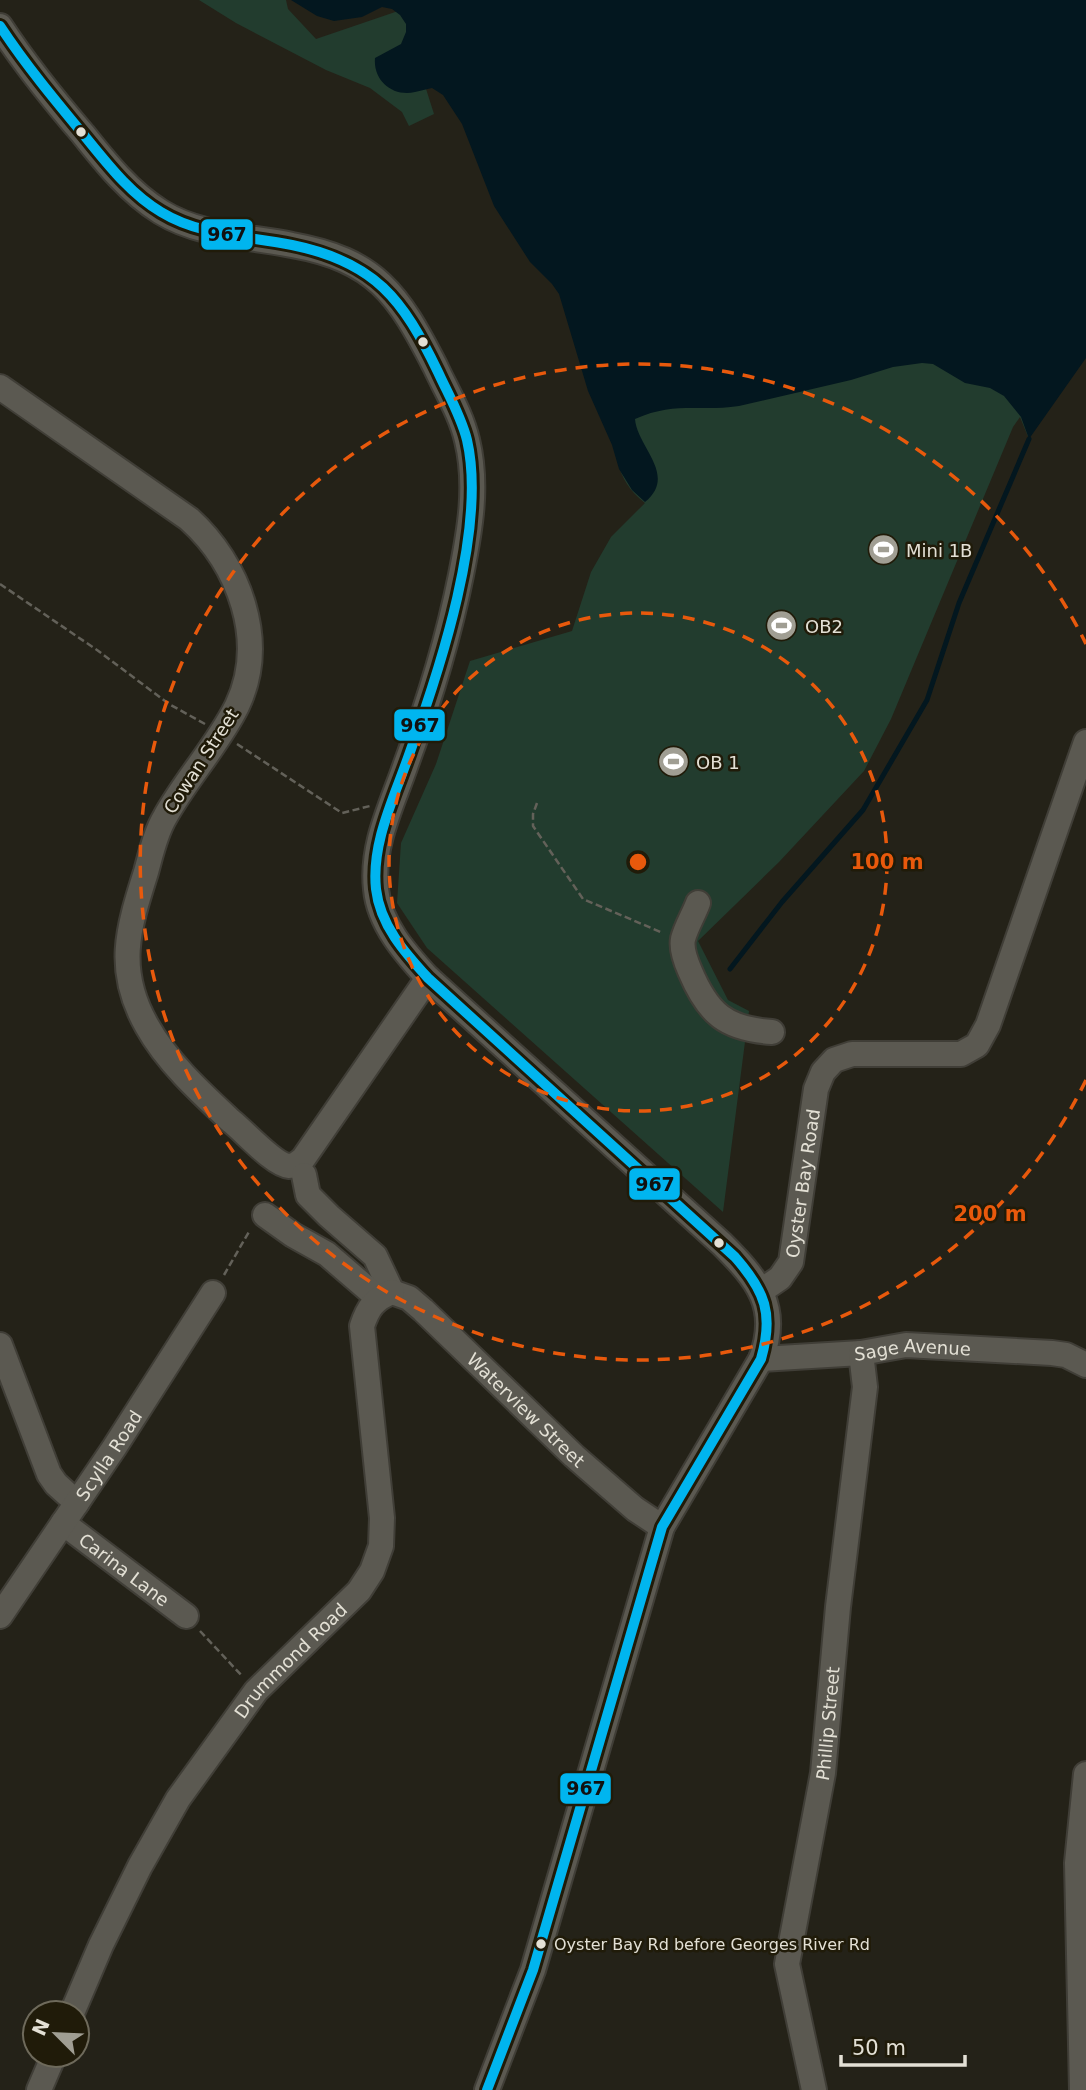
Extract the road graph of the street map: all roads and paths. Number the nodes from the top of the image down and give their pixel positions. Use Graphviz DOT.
graph roads {
  1 [pos="0,26"];
  2 [pos="0,387"];
  3 [pos="0,584"];
  4 [pos="221,733"];
  5 [pos="1086,742"];
  6 [pos="394,800"];
  7 [pos="537,803"];
  8 [pos="698,903"];
  9 [pos="682,941"];
  10 [pos="428,978"];
  11 [pos="772,1032"];
  12 [pos="304,1167"];
  13 [pos="265,1215"];
  14 [pos="761,1291"];
  15 [pos="214,1293"];
  16 [pos="385,1295"];
  17 [pos="0,1345"];
  18 [pos="861,1353"];
  19 [pos="761,1359"];
  20 [pos="1076,1360"];
  21 [pos="70,1513"];
  22 [pos="662,1527"];
  23 [pos="0,1616"];
  24 [pos="186,1616"];
  25 [pos="256,1691"];
  26 [pos="1086,1774"];
  27 [pos="78,1999"];
  28 [pos="48,2069"];
  29 [pos="39,2090"];
  30 [pos="487,2090"];
  31 [pos="814,2090"];
  32 [pos="1082,2090"];
  1 -- 6 [label="street"];
  2 -- 4 [label="street, Cowan Street"];
  3 -- 4 [label="path"];
  4 -- 6 [label="path"];
  4 -- 12 [label="street, Cowan Street"];
  5 -- 14 [label="street, Oyster Bay Road"];
  6 -- 10 [label="street"];
  7 -- 9 [label="path"];
  8 -- 9 [label="street"];
  9 -- 11 [label="street"];
  10 -- 12 [label="street"];
  10 -- 14 [label="street"];
  12 -- 16 [label="street"];
  13 -- 15 [label="path"];
  13 -- 16 [label="street, Waterview Street"];
  14 -- 19 [label="street"];
  15 -- 21 [label="street, Scylla Road"];
  16 -- 22 [label="street, Waterview Street"];
  16 -- 25 [label="street, Drummond Road"];
  17 -- 21 [label="street, Carina Lane"];
  18 -- 19 [label="street, Sage Avenue"];
  18 -- 20 [label="street, Sage Avenue"];
  18 -- 31 [label="street, Phillip Street"];
  19 -- 22 [label="street"];
  21 -- 23 [label="street, Scylla Road"];
  21 -- 24 [label="street, Carina Lane"];
  22 -- 30 [label="street"];
  24 -- 25 [label="path"];
  25 -- 27 [label="street, Drummond Road"];
  26 -- 32 [label="street"];
  28 -- 29 [label="street"];
}
